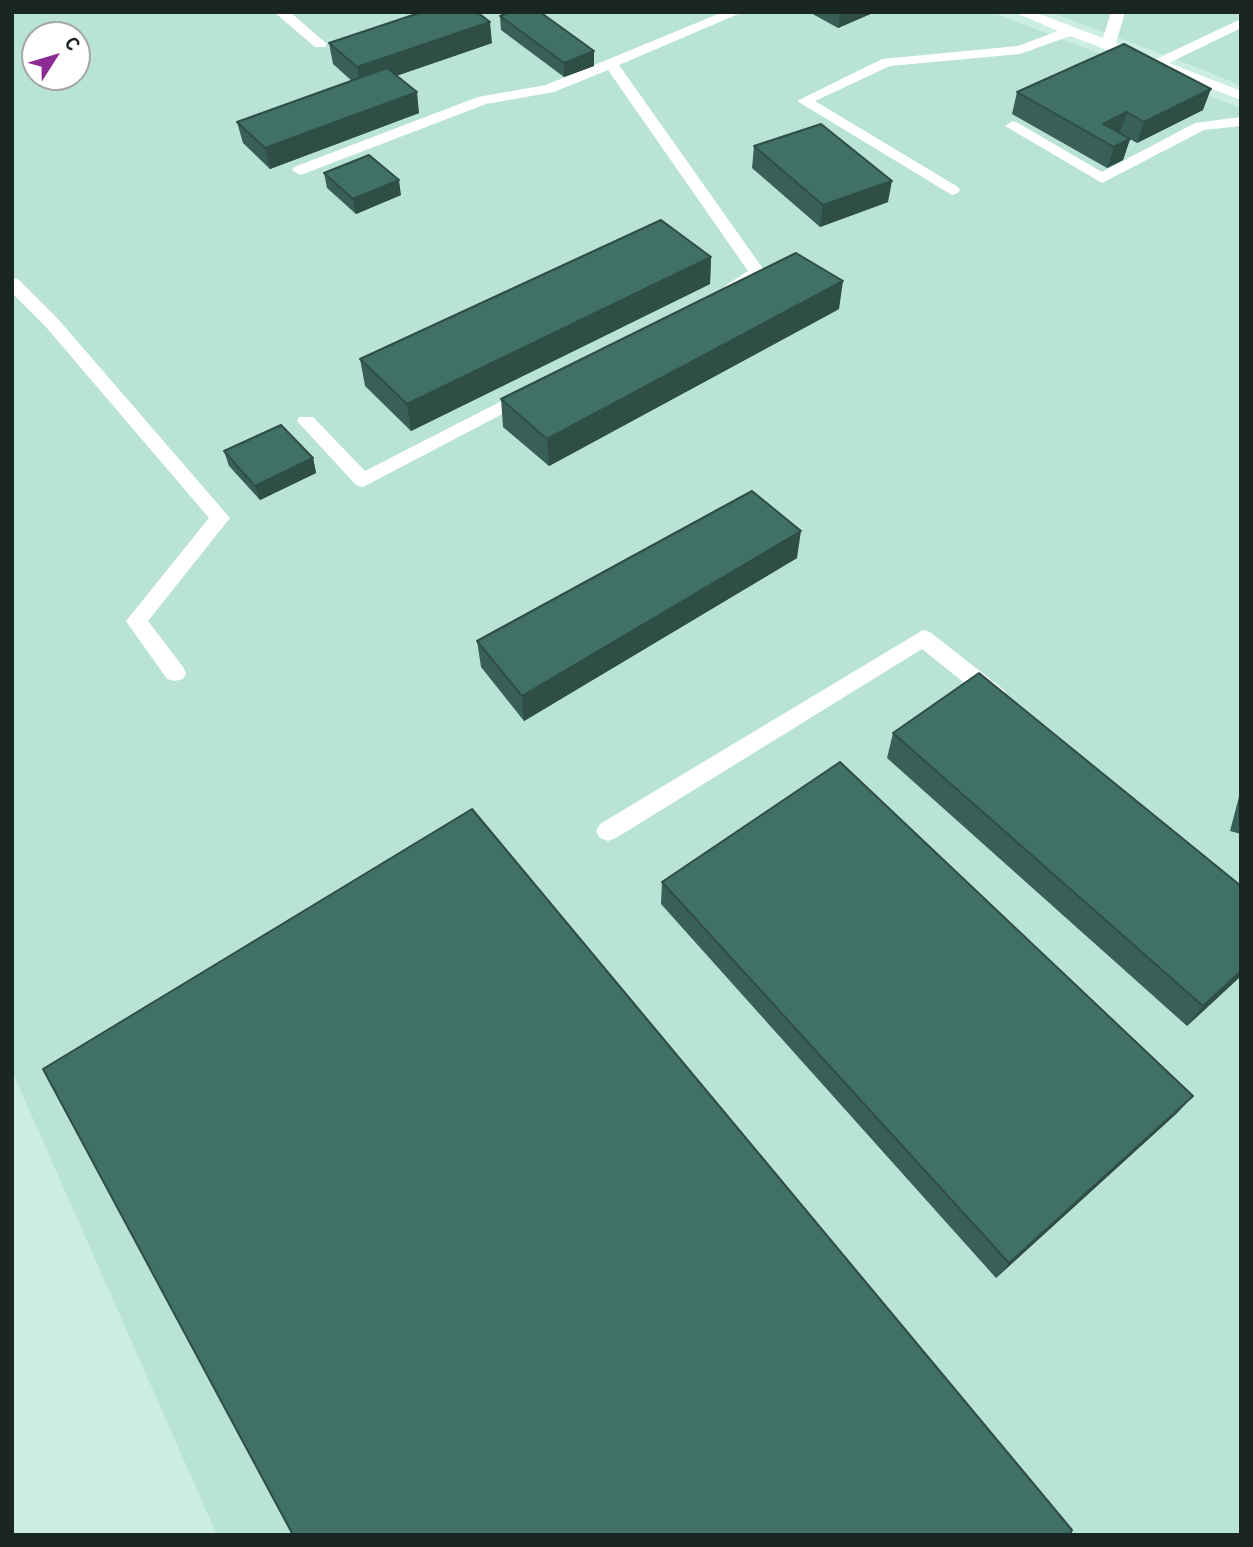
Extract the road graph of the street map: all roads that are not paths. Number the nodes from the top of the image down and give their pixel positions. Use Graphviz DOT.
graph roads {
  1 [pos="281,12"];
  2 [pos="736,12"];
  3 [pos="1021,12"];
  4 [pos="1118,12"];
  5 [pos="1241,23"];
  6 [pos="1070,31"];
  7 [pos="320,44"];
  8 [pos="1108,45"];
  9 [pos="611,64"];
  10 [pos="1156,64"];
  11 [pos="1241,96"];
  12 [pos="1241,121"];
  13 [pos="1013,126"];
  14 [pos="300,170"];
  15 [pos="952,190"];
  16 [pos="12,283"];
  17 [pos="721,292"];
  18 [pos="548,383"];
  19 [pos="306,421"];
  20 [pos="176,673"];
  21 [pos="1011,707"];
  22 [pos="608,831"];
  1 -- 7 [label="lane"];
  2 -- 9 [label="lane"];
  3 -- 6 [label="lane"];
  4 -- 8 [label="lane"];
  5 -- 10 [label="lane"];
  6 -- 8 [label="lane"];
  6 -- 15 [label="lane"];
  8 -- 10 [label="lane"];
  9 -- 14 [label="lane"];
  9 -- 17 [label="lane"];
  10 -- 11 [label="lane"];
  12 -- 13 [label="lane"];
  16 -- 20 [label="lane"];
  18 -- 19 [label="lane"];
  21 -- 22 [label="lane"];
}
